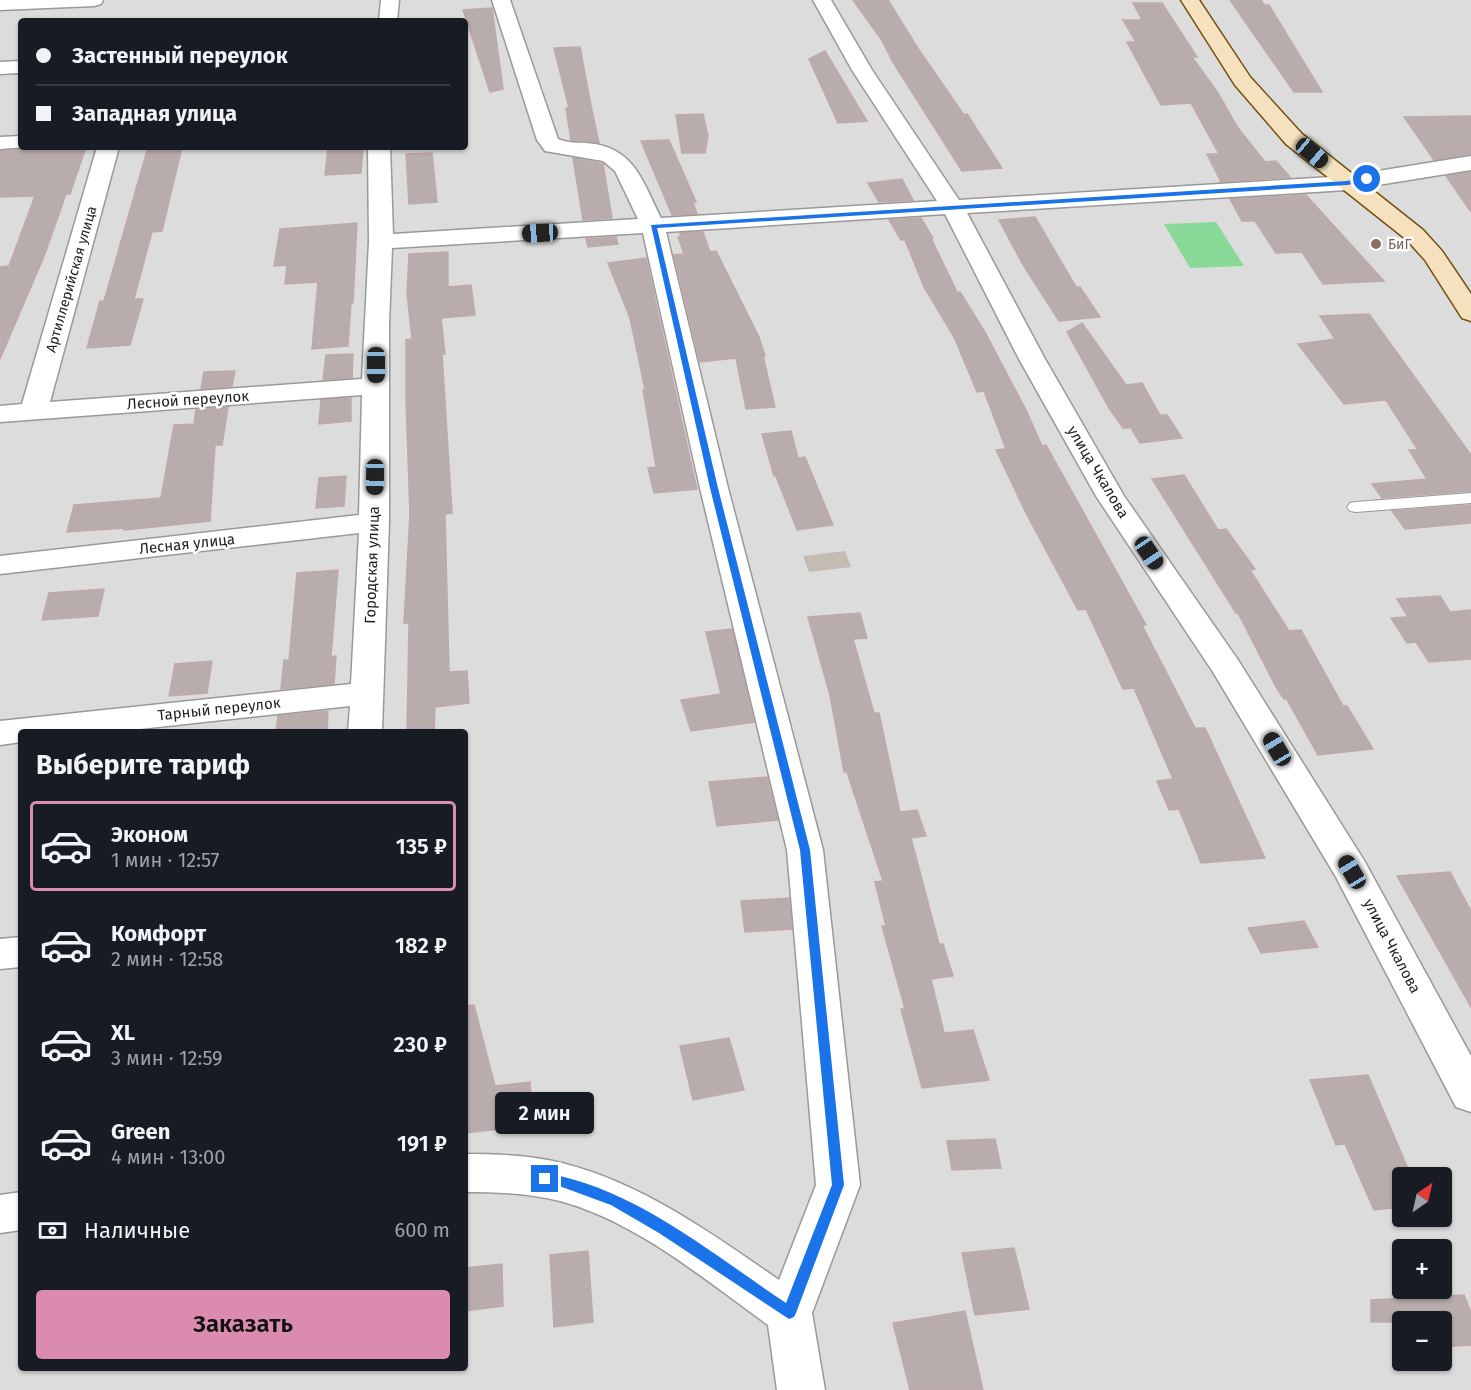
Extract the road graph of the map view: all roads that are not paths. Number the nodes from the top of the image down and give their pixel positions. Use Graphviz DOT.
graph roads {
  1 [pos="94,0"];
  2 [pos="390,0"];
  3 [pos="501,0"];
  4 [pos="822,0"];
  5 [pos="1190,0"];
  6 [pos="0,4"];
  7 [pos="388,18"];
  8 [pos="18,67"];
  9 [pos="0,68"];
  10 [pos="18,142"];
  11 [pos="0,143"];
  12 [pos="107,150"];
  13 [pos="378,150"];
  14 [pos="1471,163"];
  15 [pos="1347,183"];
  16 [pos="953,208"];
  17 [pos="653,226"];
  18 [pos="381,242"];
  19 [pos="1471,313"];
  20 [pos="377,386"];
  21 [pos="34,411"];
  22 [pos="0,414"];
  23 [pos="1471,498"];
  24 [pos="1356,507"];
  25 [pos="374,522"];
  26 [pos="0,565"];
  27 [pos="366,693"];
  28 [pos="28,729"];
  29 [pos="365,729"];
  30 [pos="18,730"];
  31 [pos="0,732"];
  32 [pos="18,952"];
  33 [pos="0,954"];
  34 [pos="1471,1095"];
  35 [pos="468,1173"];
  36 [pos="18,1211"];
  37 [pos="0,1214"];
  38 [pos="789,1313"];
  39 [pos="801,1390"];
  1 -- 6 [label="street"];
  2 -- 7 [label="street"];
  3 -- 17 [label="street"];
  4 -- 16 [label="street, улица Чкалова"];
  5 -- 15 [label="main road"];
  8 -- 9 [label="street"];
  10 -- 11 [label="street"];
  12 -- 21 [label="street, Артиллерийская улица"];
  13 -- 18 [label="street, Городская улица"];
  14 -- 15 [label="street"];
  15 -- 16 [label="street"];
  15 -- 19 [label="main road"];
  16 -- 17 [label="street"];
  16 -- 34 [label="street, улица Чкалова"];
  17 -- 18 [label="street"];
  17 -- 38 [label="street"];
  18 -- 20 [label="street, Городская улица"];
  20 -- 21 [label="street, Лесной переулок"];
  20 -- 25 [label="street, Городская улица"];
  21 -- 22 [label="street, Лесной переулок"];
  23 -- 24 [label="lane"];
  25 -- 26 [label="street, Лесная улица"];
  25 -- 27 [label="street, Городская улица"];
  27 -- 28 [label="street, Тарный переулок"];
  27 -- 29 [label="street, Городская улица"];
  30 -- 31 [label="street, Тарный переулок"];
  32 -- 33 [label="street"];
  35 -- 38 [label="street"];
  36 -- 37 [label="street"];
  38 -- 39 [label="street"];
}
